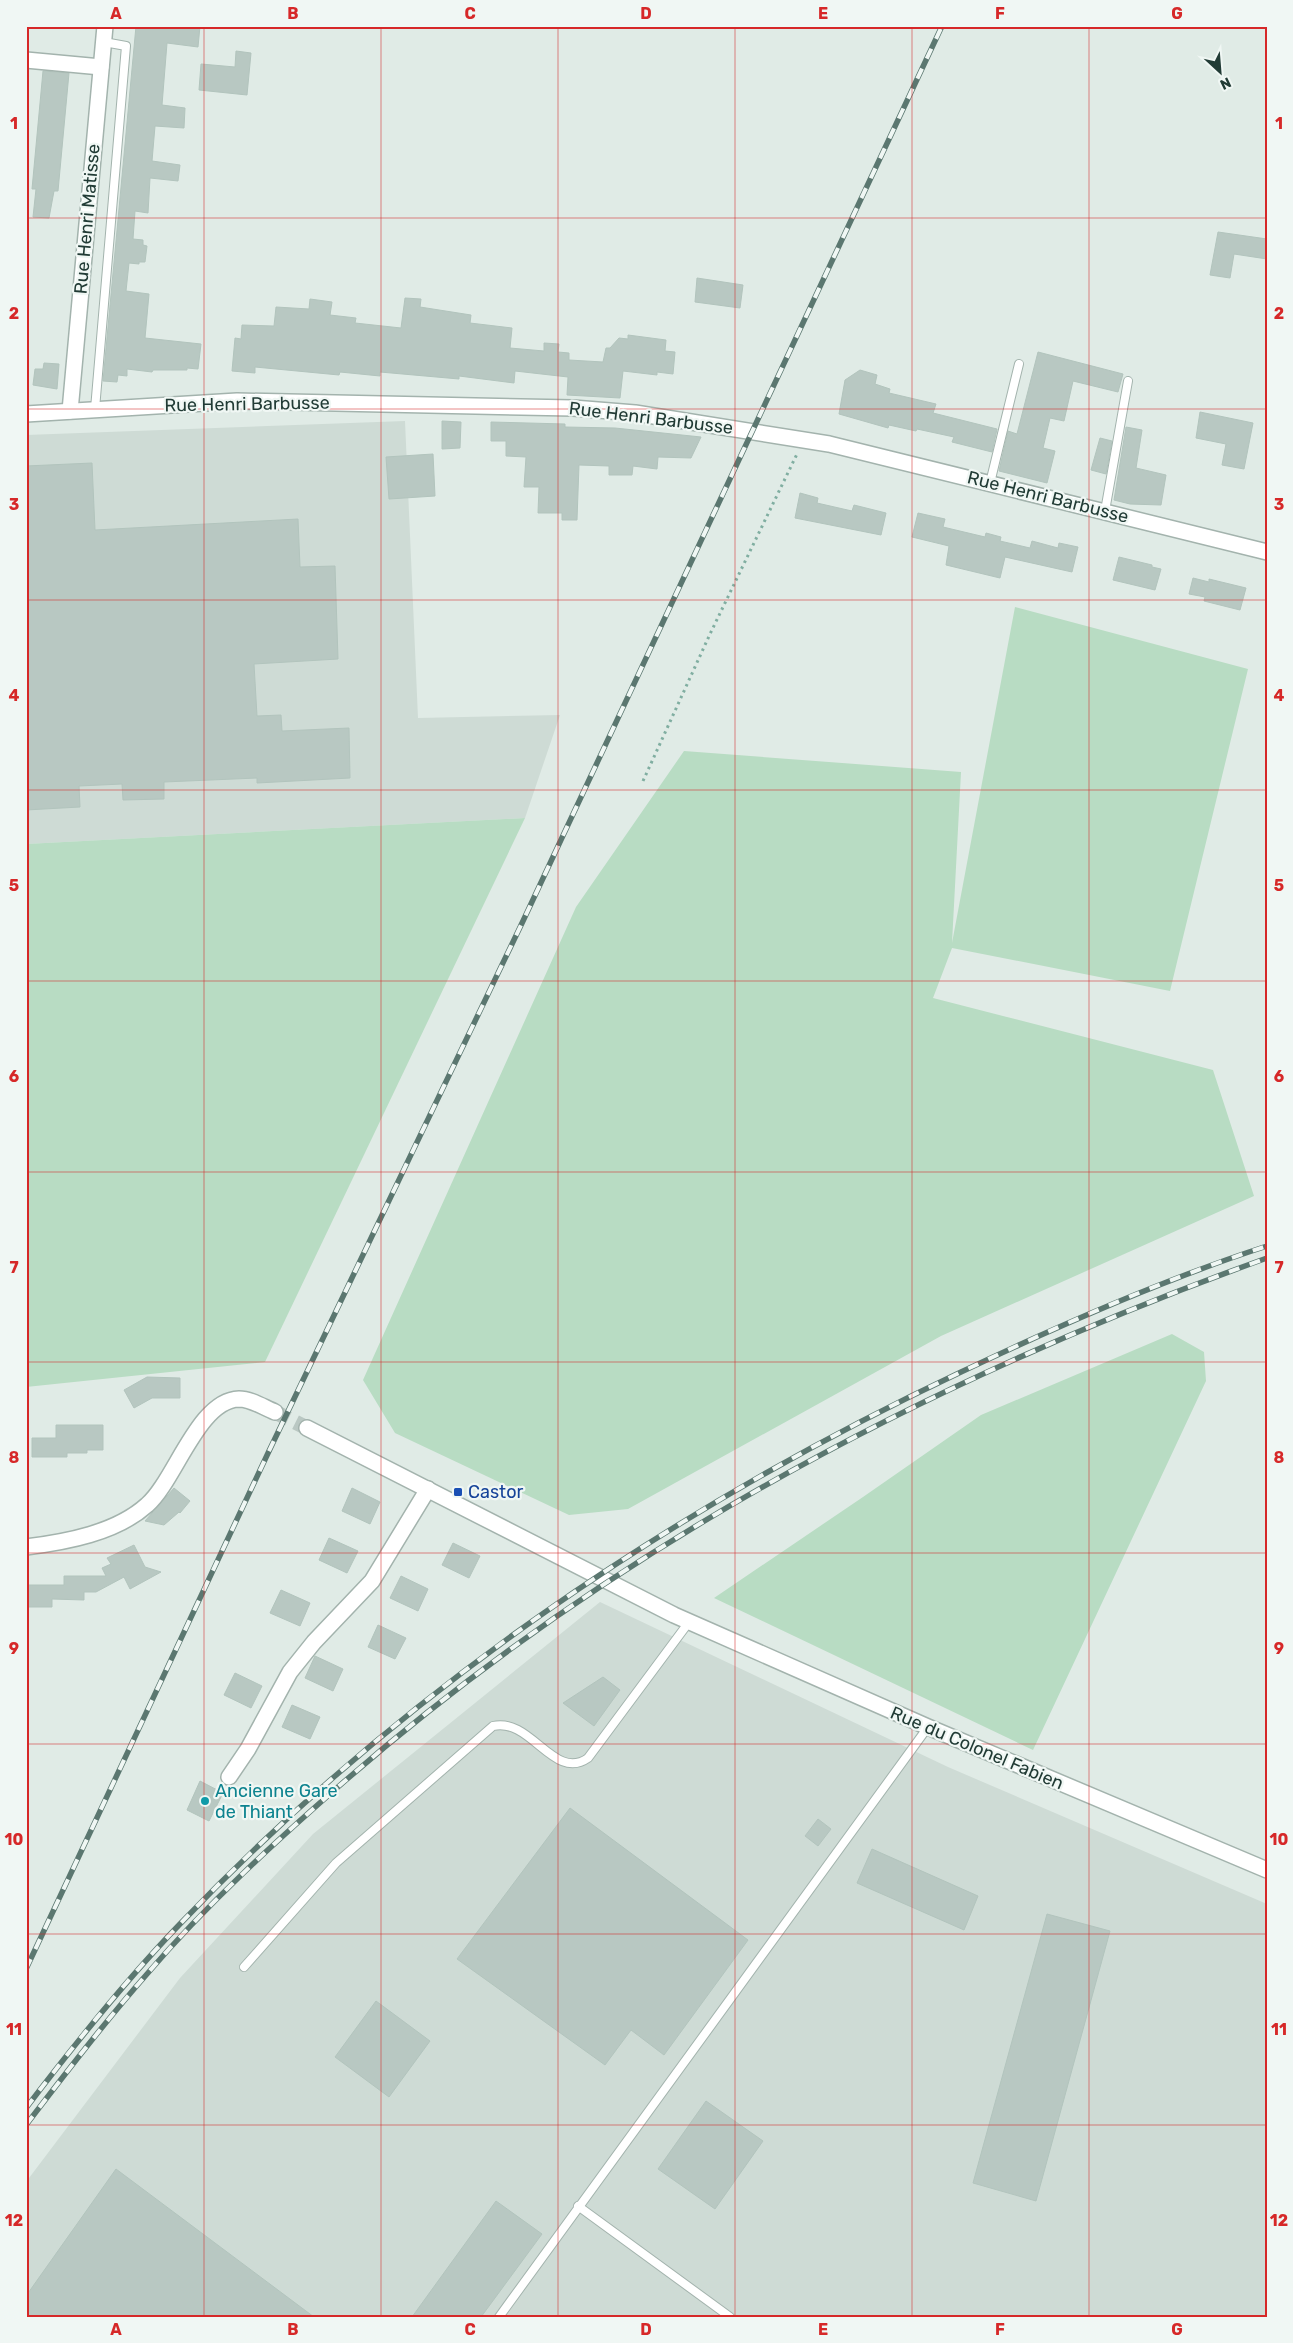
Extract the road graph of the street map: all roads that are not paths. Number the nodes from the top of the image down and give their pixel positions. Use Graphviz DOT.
graph roads {
  1 [pos="105,26"];
  2 [pos="104,42"];
  3 [pos="26,60"];
  4 [pos="101,67"];
  5 [pos="1019,364"];
  6 [pos="1128,382"];
  7 [pos="95,410"];
  8 [pos="70,411"];
  9 [pos="26,414"];
  10 [pos="990,483"];
  11 [pos="1105,511"];
  12 [pos="1265,551"];
  13 [pos="275,1412"];
  14 [pos="307,1428"];
  15 [pos="428,1489"];
  16 [pos="26,1547"];
  17 [pos="689,1622"];
  18 [pos="928,1727"];
  19 [pos="229,1778"];
  20 [pos="1267,1870"];
  21 [pos="244,1967"];
  22 [pos="578,2206"];
  23 [pos="499,2317"];
  24 [pos="730,2317"];
  1 -- 2 [label="street, Rue Henri Matisse"];
  2 -- 4 [label="street, Rue Henri Matisse"];
  2 -- 7 [label="lane"];
  3 -- 4 [label="street"];
  4 -- 8 [label="street, Rue Henri Matisse"];
  5 -- 10 [label="lane"];
  6 -- 11 [label="lane"];
  7 -- 8 [label="street, Rue Henri Barbusse"];
  7 -- 10 [label="street, Rue Henri Barbusse"];
  8 -- 9 [label="street, Rue Henri Barbusse"];
  10 -- 11 [label="street, Rue Henri Barbusse"];
  11 -- 12 [label="street, Rue Henri Barbusse"];
  13 -- 16 [label="street"];
  14 -- 15 [label="street, Rue du Colonel Fabien"];
  15 -- 17 [label="street, Rue du Colonel Fabien"];
  15 -- 19 [label="street"];
  17 -- 18 [label="street, Rue du Colonel Fabien"];
  17 -- 21 [label="lane"];
  18 -- 20 [label="street, Rue du Colonel Fabien"];
  18 -- 22 [label="lane"];
  22 -- 23 [label="lane"];
  22 -- 24 [label="lane"];
}
